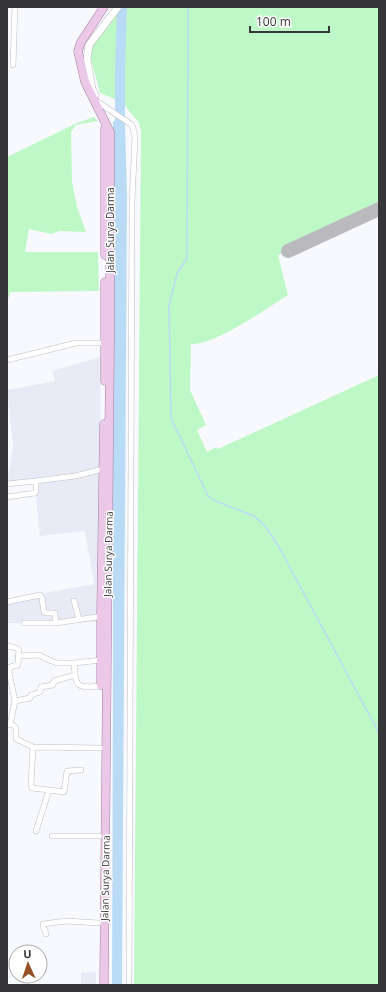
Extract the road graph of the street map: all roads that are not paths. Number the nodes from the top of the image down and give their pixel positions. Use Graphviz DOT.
graph roads {
  1 [pos="15,7"];
  2 [pos="104,7"];
  3 [pos="116,10"];
  4 [pos="13,65"];
  5 [pos="98,102"];
  6 [pos="105,124"];
  7 [pos="104,343"];
  8 [pos="7,360"];
  9 [pos="103,469"];
  10 [pos="36,482"];
  11 [pos="7,484"];
  12 [pos="7,497"];
  13 [pos="74,601"];
  14 [pos="7,602"];
  15 [pos="104,616"];
  16 [pos="78,619"];
  17 [pos="24,623"];
  18 [pos="56,623"];
  19 [pos="7,646"];
  20 [pos="18,656"];
  21 [pos="101,660"];
  22 [pos="74,663"];
  23 [pos="75,675"];
  24 [pos="102,686"];
  25 [pos="15,701"];
  26 [pos="8,725"];
  27 [pos="33,747"];
  28 [pos="101,748"];
  29 [pos="81,770"];
  30 [pos="49,790"];
  31 [pos="36,831"];
  32 [pos="52,836"];
  33 [pos="100,836"];
  34 [pos="99,923"];
  35 [pos="46,934"];
  36 [pos="99,985"];
  37 [pos="104,985"];
  38 [pos="129,985"];
  1 -- 4 [label="street"];
  2 -- 6 [label="main road, Jalan Surya Darma"];
  3 -- 5 [label="main road"];
  5 -- 6 [label="main road"];
  5 -- 38 [label="street"];
  6 -- 7 [label="main road, Jalan Surya Darma"];
  6 -- 15 [label="main road, Jalan Surya Darma"];
  7 -- 8 [label="street"];
  7 -- 9 [label="main road, Jalan Surya Darma"];
  9 -- 10 [label="street"];
  9 -- 15 [label="main road, Jalan Surya Darma"];
  10 -- 11 [label="street"];
  10 -- 12 [label="street"];
  13 -- 16 [label="street"];
  14 -- 18 [label="street"];
  15 -- 16 [label="street"];
  15 -- 21 [label="main road, Jalan Surya Darma"];
  15 -- 37 [label="main road, Jalan Surya Darma"];
  16 -- 18 [label="street"];
  17 -- 18 [label="street"];
  19 -- 20 [label="street"];
  20 -- 22 [label="street"];
  20 -- 25 [label="street"];
  21 -- 22 [label="street"];
  21 -- 24 [label="main road, Jalan Surya Darma"];
  22 -- 23 [label="street"];
  23 -- 24 [label="street"];
  23 -- 25 [label="street"];
  24 -- 28 [label="main road, Jalan Surya Darma"];
  25 -- 26 [label="street"];
  26 -- 27 [label="street"];
  27 -- 28 [label="street"];
  27 -- 30 [label="street"];
  28 -- 33 [label="main road, Jalan Surya Darma"];
  29 -- 30 [label="street"];
  30 -- 31 [label="street"];
  32 -- 33 [label="street"];
  33 -- 34 [label="main road, Jalan Surya Darma"];
  34 -- 35 [label="street"];
  34 -- 36 [label="main road, Jalan Surya Darma"];
}
